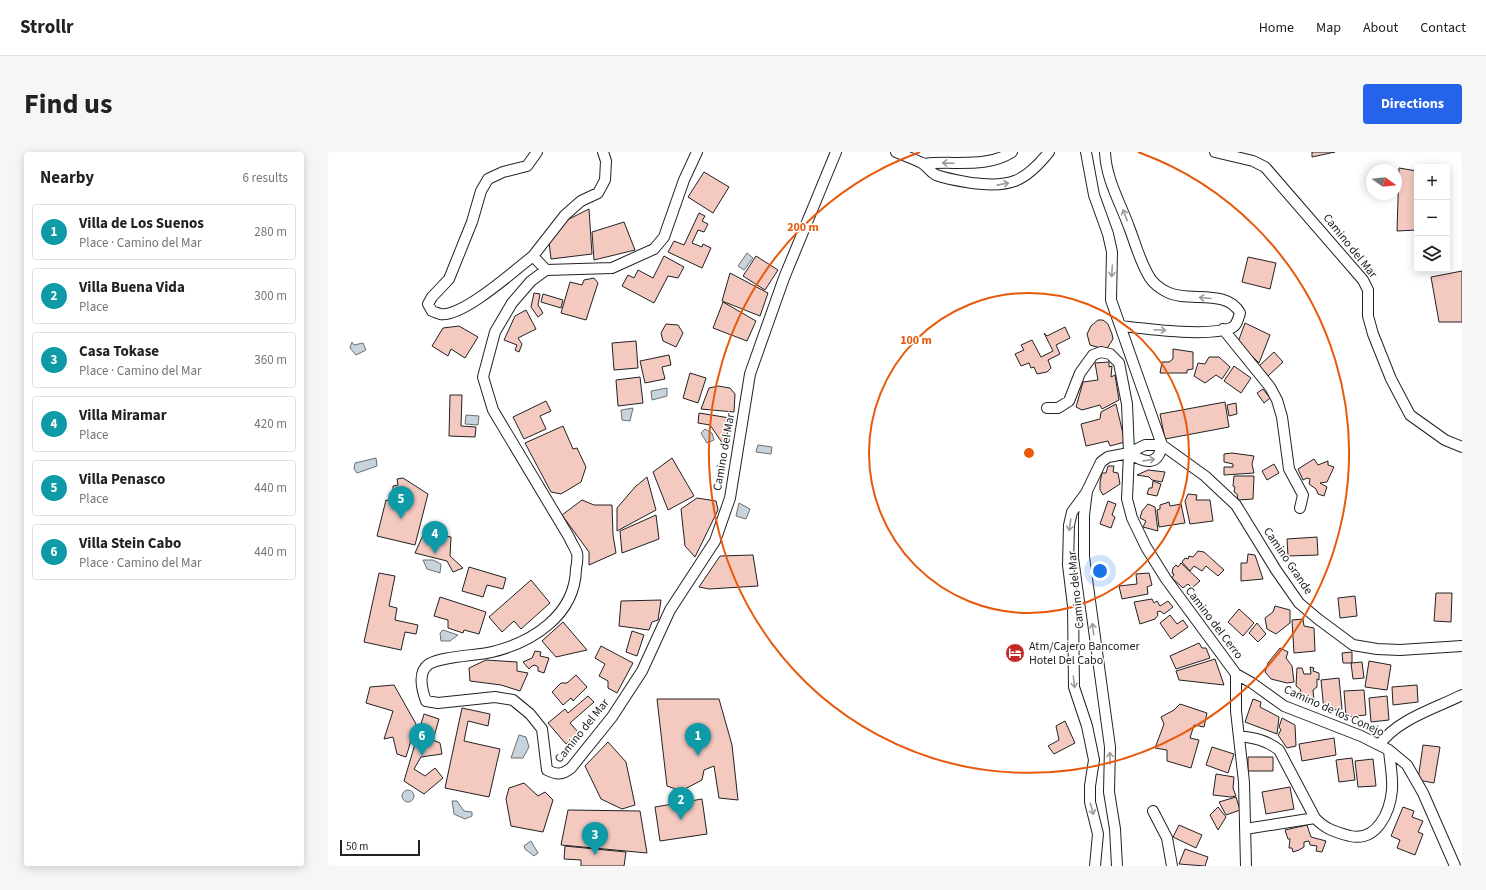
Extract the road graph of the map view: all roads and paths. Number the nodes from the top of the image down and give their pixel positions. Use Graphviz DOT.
graph roads {
  1 [pos="537,152"];
  2 [pos="603,152"];
  3 [pos="697,152"];
  4 [pos="836,152"];
  5 [pos="896,152"];
  6 [pos="1012,152"];
  7 [pos="1049,152"];
  8 [pos="1086,152"];
  9 [pos="1106,152"];
  10 [pos="1215,152"];
  11 [pos="923,164"];
  12 [pos="533,256"];
  13 [pos="546,270"];
  14 [pos="1121,326"];
  15 [pos="1223,329"];
  16 [pos="1047,408"];
  17 [pos="1162,445"];
  18 [pos="1462,447"];
  19 [pos="1129,453"];
  20 [pos="1087,491"];
  21 [pos="1300,508"];
  22 [pos="1462,646"];
  23 [pos="1236,674"];
  24 [pos="1462,695"];
  25 [pos="1239,736"];
  26 [pos="1379,745"];
  27 [pos="1389,750"];
  28 [pos="1153,812"];
  29 [pos="1315,818"];
  30 [pos="1245,829"];
  31 [pos="1095,866"];
  32 [pos="1117,866"];
  33 [pos="1172,866"];
  34 [pos="1246,866"];
  35 [pos="1455,866"];
  1 -- 12 [label="street"];
  2 -- 12 [label="street"];
  3 -- 13 [label="street"];
  4 -- 13 [label="street, Camino del Mar"];
  5 -- 11 [label="street"];
  6 -- 11 [label="street, one-way"];
  11 -- 7 [label="street, one-way"];
  8 -- 14 [label="street, one-way"];
  15 -- 9 [label="street, one-way"];
  10 -- 18 [label="street, Camino del Mar"];
  12 -- 13 [label="street"];
  14 -- 15 [label="street, one-way"];
  14 -- 17 [label="street"];
  15 -- 21 [label="street"];
  16 -- 19 [label="street, Camino del Cerro"];
  17 -- 19 [label="street, Camino del Mar"];
  19 -- 17 [label="street, one-way"];
  17 -- 22 [label="street, Camino Grande"];
  19 -- 20 [label="street, Camino del Mar"];
  19 -- 23 [label="street, Camino del Cerro"];
  20 -- 31 [label="street, one-way"];
  32 -- 20 [label="street, Camino del Mar, one-way"];
  23 -- 25 [label="street, Camino del Cerro"];
  23 -- 26 [label="street, Camino de los Conejo"];
  24 -- 26 [label="street"];
  25 -- 29 [label="street"];
  25 -- 30 [label="street, Camino del Cerro"];
  26 -- 27 [label="street, Camino de los Conejo"];
  27 -- 29 [label="street"];
  27 -- 35 [label="street, Camino de los Conejo"];
  28 -- 33 [label="street"];
  29 -- 30 [label="street"];
  30 -- 34 [label="street, Camino del Cerro"];
}
